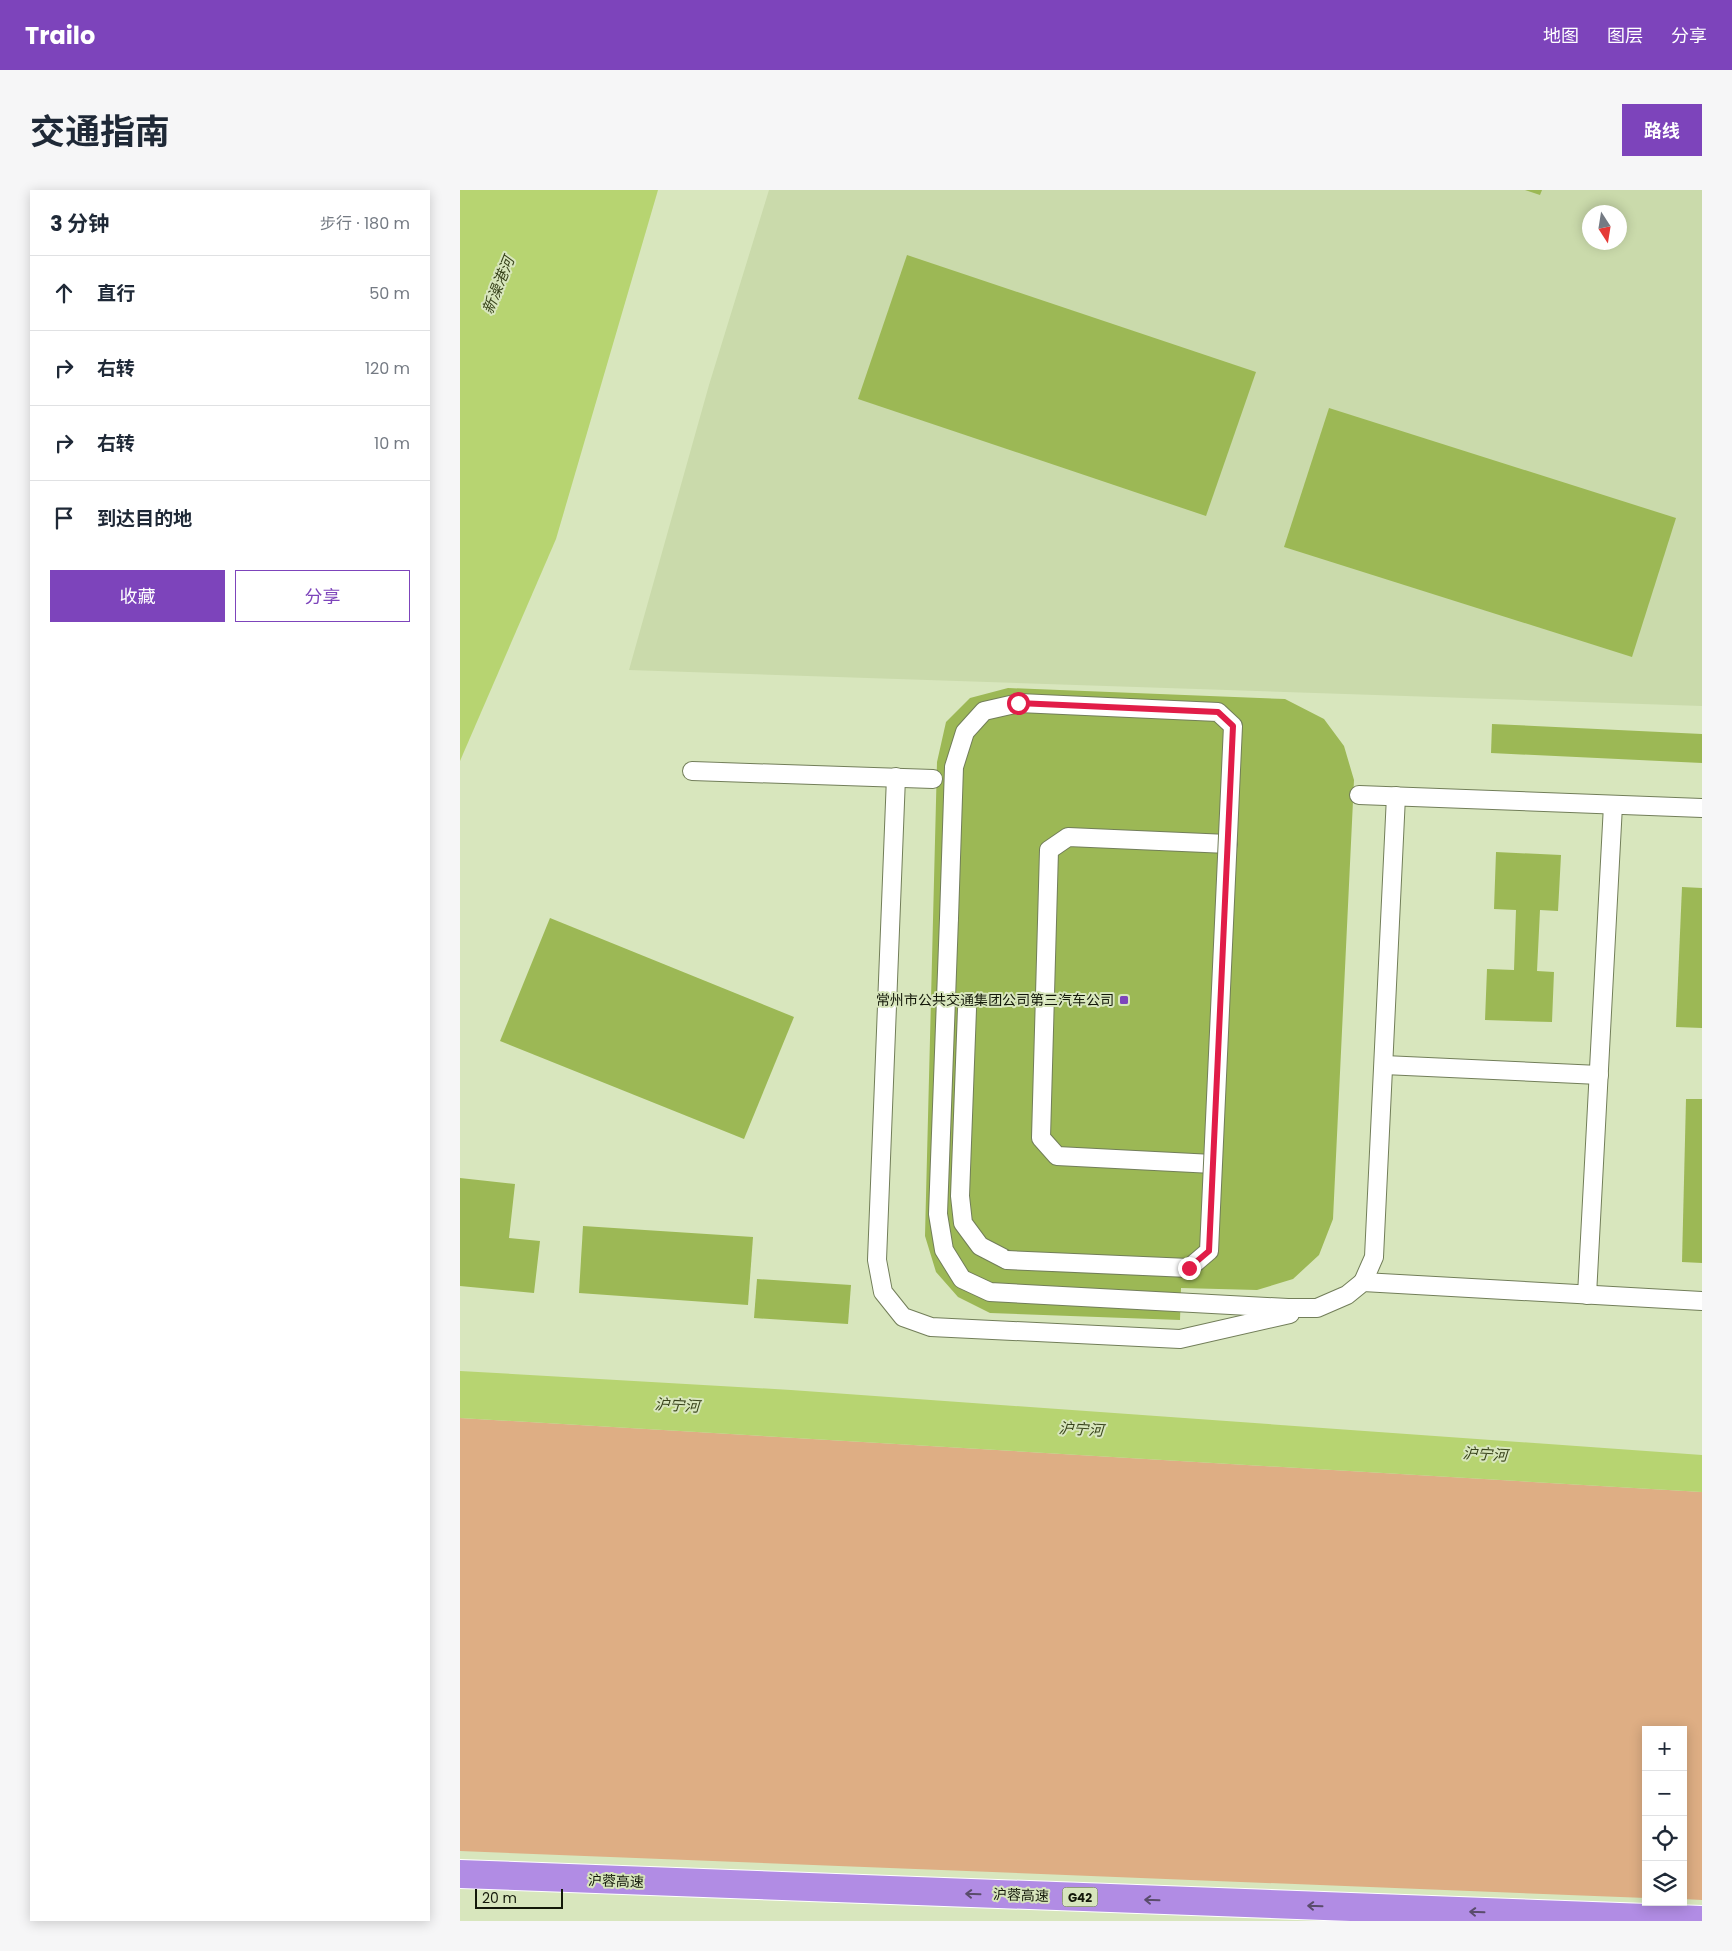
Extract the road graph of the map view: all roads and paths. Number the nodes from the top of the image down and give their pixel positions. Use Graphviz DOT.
graph roads {
  1 [pos="692,771"];
  2 [pos="896,777"];
  3 [pos="933,779"];
  4 [pos="1359,795"];
  5 [pos="1396,796"];
  6 [pos="1613,805"];
  7 [pos="1702,808"];
  8 [pos="1228,844"];
  9 [pos="946,1007"];
  10 [pos="1384,1065"];
  11 [pos="1599,1075"];
  12 [pos="1213,1164"];
  13 [pos="1363,1282"];
  14 [pos="1587,1295"];
  15 [pos="1702,1302"];
  16 [pos="1317,1308"];
  17 [pos="460,1874"];
  18 [pos="1701,1920"];
  1 -- 2 [label="lane"];
  2 -- 3 [label="lane"];
  2 -- 16 [label="lane"];
  4 -- 5 [label="lane"];
  5 -- 6 [label="lane"];
  5 -- 10 [label="lane"];
  6 -- 7 [label="lane"];
  6 -- 11 [label="lane"];
  8 -- 9 [label="lane, bridge"];
  8 -- 12 [label="lane, bridge"];
  8 -- 12 [label="lane"];
  9 -- 12 [label="lane, bridge"];
  9 -- 16 [label="lane"];
  10 -- 11 [label="lane"];
  10 -- 13 [label="lane"];
  11 -- 14 [label="lane"];
  13 -- 14 [label="lane"];
  13 -- 16 [label="lane"];
  14 -- 15 [label="lane"];
  18 -- 17 [label="highway, 沪蓉高速 / G42, one-way"];
}
